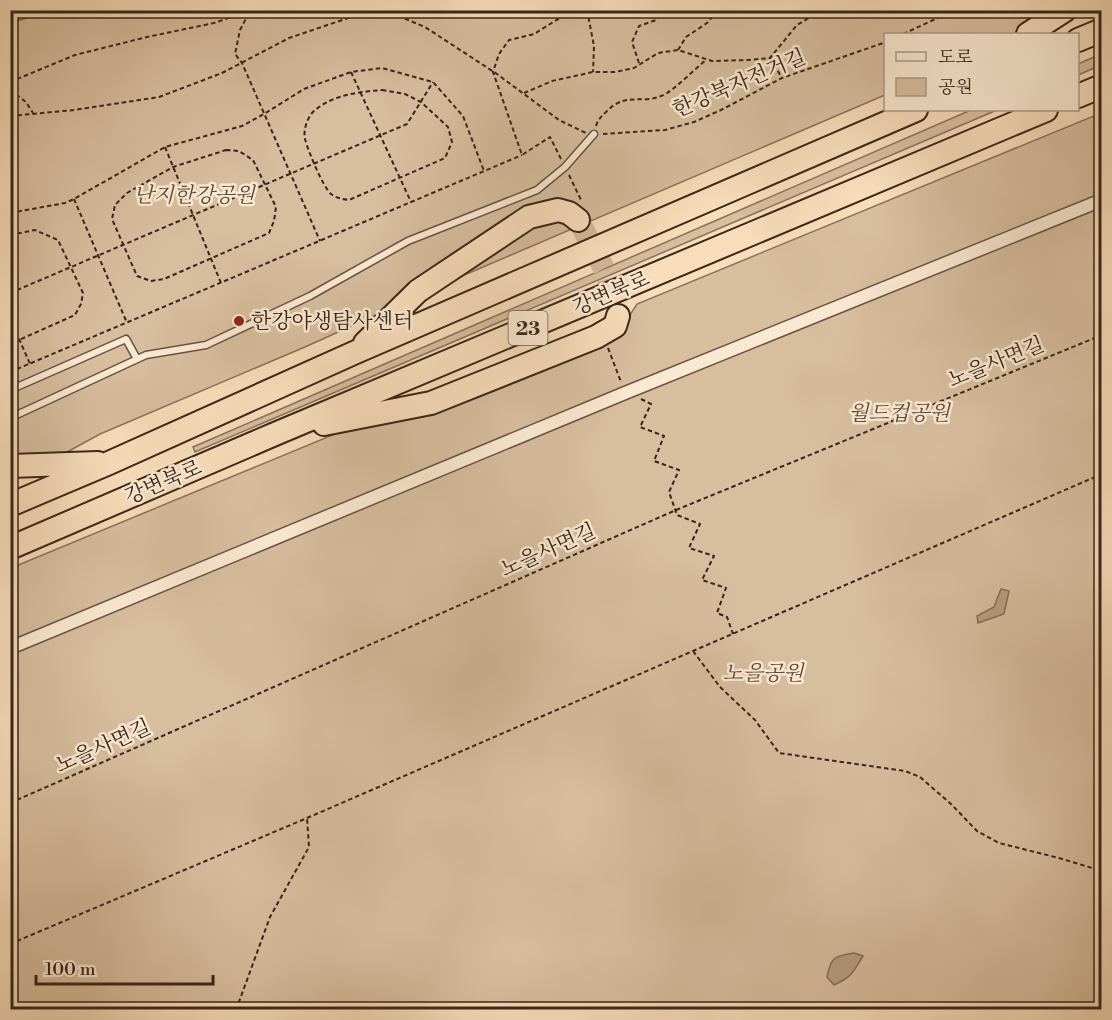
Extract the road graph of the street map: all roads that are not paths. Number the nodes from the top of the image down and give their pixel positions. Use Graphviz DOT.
graph roads {
  1 [pos="1065,10"];
  2 [pos="1101,30"];
  3 [pos="1030,33"];
  4 [pos="1079,39"];
  5 [pos="1101,86"];
  6 [pos="1079,95"];
  7 [pos="912,111"];
  8 [pos="1044,111"];
  9 [pos="594,134"];
  10 [pos="1101,200"];
  11 [pos="582,214"];
  12 [pos="618,316"];
  13 [pos="356,352"];
  14 [pos="137,359"];
  15 [pos="10,390"];
  16 [pos="10,418"];
  17 [pos="275,434"];
  18 [pos="109,463"];
  19 [pos="10,466"];
  20 [pos="10,505"];
  21 [pos="10,548"];
  22 [pos="10,648"];
  1 -- 3 [label="highway"];
  2 -- 4 [label="highway"];
  5 -- 6 [label="highway"];
  7 -- 13 [label="highway, 강변북로 / 23"];
  8 -- 17 [label="highway, 강변북로 / 23"];
  9 -- 14 [label="lane"];
  10 -- 22 [label="street"];
  11 -- 13 [label="highway"];
  12 -- 17 [label="highway"];
  13 -- 18 [label="highway, 강변북로 / 23"];
  14 -- 15 [label="lane"];
  14 -- 16 [label="lane"];
  17 -- 21 [label="highway, 강변북로 / 23"];
  18 -- 19 [label="highway"];
  18 -- 20 [label="highway, 강변북로 / 23"];
}
